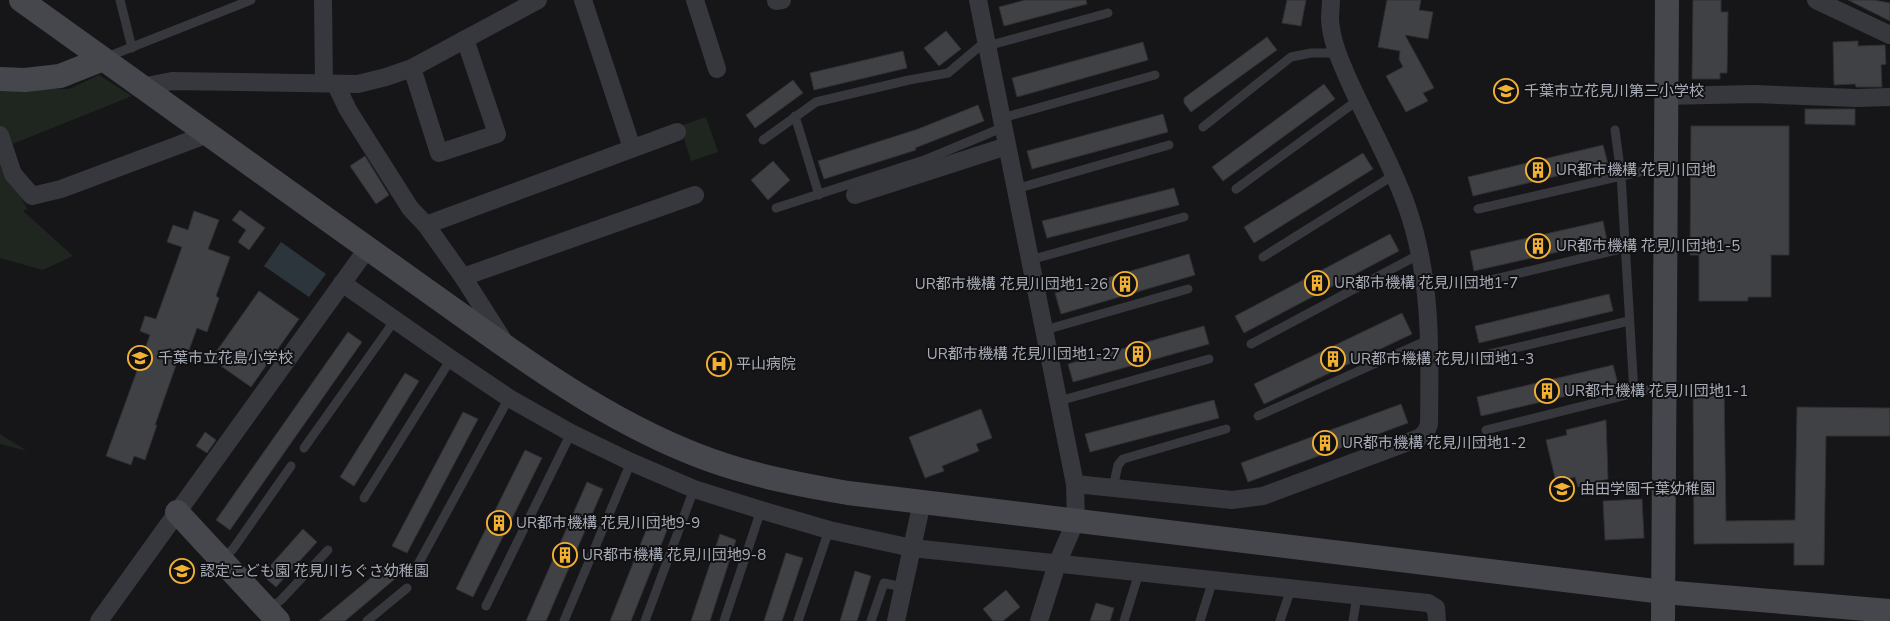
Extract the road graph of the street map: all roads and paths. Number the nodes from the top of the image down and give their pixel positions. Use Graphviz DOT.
graph roads {
  1 [pos="120,0"];
  2 [pos="251,0"];
  3 [pos="323,0"];
  4 [pos="538,0"];
  5 [pos="583,0"];
  6 [pos="695,0"];
  7 [pos="978,0"];
  8 [pos="1331,0"];
  9 [pos="1667,0"];
  10 [pos="1816,0"];
  11 [pos="28,3"];
  12 [pos="1108,13"];
  13 [pos="1890,35"];
  14 [pos="465,39"];
  15 [pos="987,44"];
  16 [pos="132,48"];
  17 [pos="1337,53"];
  18 [pos="103,59"];
  19 [pos="412,68"];
  20 [pos="717,69"];
  21 [pos="1155,75"];
  22 [pos="0,80"];
  23 [pos="330,84"];
  24 [pos="142,87"];
  25 [pos="1665,96"];
  26 [pos="1890,97"];
  27 [pos="1358,100"];
  28 [pos="795,116"];
  29 [pos="1003,123"];
  30 [pos="1202,127"];
  31 [pos="1615,130"];
  32 [pos="677,132"];
  33 [pos="208,134"];
  34 [pos="0,135"];
  35 [pos="763,140"];
  36 [pos="1169,145"];
  37 [pos="1007,146"];
  38 [pos="632,148"];
  39 [pos="1665,166"];
  40 [pos="1394,174"];
  41 [pos="1621,176"];
  42 [pos="1016,189"];
  43 [pos="1236,189"];
  44 [pos="820,194"];
  45 [pos="695,195"];
  46 [pos="855,195"];
  47 [pos="776,208"];
  48 [pos="1478,209"];
  49 [pos="1184,217"];
  50 [pos="426,225"];
  51 [pos="1625,248"];
  52 [pos="367,249"];
  53 [pos="1420,254"];
  54 [pos="1263,257"];
  55 [pos="1030,260"];
  56 [pos="464,277"];
  57 [pos="342,283"];
  58 [pos="1478,283"];
  59 [pos="1188,290"];
  60 [pos="395,320"];
  61 [pos="1629,321"];
  62 [pos="1044,330"];
  63 [pos="1430,339"];
  64 [pos="1251,344"];
  65 [pos="510,350"];
  66 [pos="1481,356"];
  67 [pos="451,359"];
  68 [pos="1209,359"];
  69 [pos="1664,386"];
  70 [pos="1634,393"];
  71 [pos="509,398"];
  72 [pos="1059,402"];
  73 [pos="1258,416"];
  74 [pos="1226,429"];
  75 [pos="1486,430"];
  76 [pos="571,433"];
  77 [pos="304,448"];
  78 [pos="631,462"];
  79 [pos="291,466"];
  80 [pos="1075,484"];
  81 [pos="1113,488"];
  82 [pos="694,489"];
  83 [pos="364,498"];
  84 [pos="922,502"];
  85 [pos="761,510"];
  86 [pos="177,512"];
  87 [pos="1076,520"];
  88 [pos="829,530"];
  89 [pos="912,548"];
  90 [pos="328,550"];
  91 [pos="222,560"];
  92 [pos="1057,564"];
  93 [pos="416,568"];
  94 [pos="1139,573"];
  95 [pos="1213,580"];
  96 [pos="903,587"];
  97 [pos="407,588"];
  98 [pos="1291,589"];
  99 [pos="1663,592"];
  100 [pos="1357,596"];
  101 [pos="486,606"];
  102 [pos="1890,611"];
  103 [pos="273,615"];
  104 [pos="99,621"];
  105 [pos="367,621"];
  106 [pos="564,621"];
  107 [pos="645,621"];
  108 [pos="724,621"];
  109 [pos="798,621"];
  110 [pos="872,621"];
  111 [pos="896,621"];
  112 [pos="1039,621"];
  113 [pos="1124,621"];
  114 [pos="1200,621"];
  115 [pos="1280,621"];
  116 [pos="1353,621"];
  117 [pos="1437,621"];
  118 [pos="1663,621"];
  1 -- 16 [label="lane"];
  2 -- 16 [label="lane"];
  3 -- 23 [label="street"];
  4 -- 14 [label="street"];
  5 -- 38 [label="street"];
  6 -- 20 [label="street"];
  7 -- 15 [label="street"];
  8 -- 17 [label="street"];
  9 -- 25 [label="street"];
  10 -- 13 [label="street"];
  11 -- 18 [label="street"];
  12 -- 15 [label="lane"];
  14 -- 19 [label="street"];
  14 -- 19 [label="street"];
  15 -- 28 [label="lane"];
  15 -- 29 [label="street"];
  16 -- 18 [label="lane"];
  17 -- 27 [label="street"];
  17 -- 30 [label="lane"];
  18 -- 22 [label="street"];
  18 -- 24 [label="street"];
  19 -- 23 [label="street"];
  21 -- 29 [label="lane"];
  23 -- 24 [label="street"];
  23 -- 50 [label="street"];
  24 -- 33 [label="street"];
  25 -- 26 [label="street"];
  25 -- 39 [label="street"];
  27 -- 40 [label="street"];
  27 -- 43 [label="lane"];
  28 -- 35 [label="lane"];
  28 -- 44 [label="lane"];
  29 -- 37 [label="street"];
  29 -- 44 [label="lane"];
  31 -- 41 [label="lane"];
  32 -- 38 [label="street"];
  33 -- 34 [label="street"];
  33 -- 52 [label="street"];
  36 -- 42 [label="lane"];
  37 -- 42 [label="street"];
  37 -- 46 [label="street"];
  38 -- 50 [label="street"];
  39 -- 41 [label="lane"];
  39 -- 69 [label="street"];
  40 -- 53 [label="street"];
  40 -- 54 [label="lane"];
  41 -- 48 [label="lane"];
  41 -- 51 [label="lane"];
  42 -- 55 [label="street"];
  44 -- 47 [label="lane"];
  45 -- 56 [label="street"];
  49 -- 55 [label="lane"];
  50 -- 56 [label="street"];
  51 -- 58 [label="lane"];
  51 -- 61 [label="lane"];
  52 -- 57 [label="street"];
  52 -- 65 [label="street"];
  53 -- 63 [label="street"];
  53 -- 64 [label="lane"];
  55 -- 62 [label="street"];
  56 -- 65 [label="street"];
  57 -- 60 [label="street"];
  57 -- 86 [label="street"];
  59 -- 62 [label="lane"];
  60 -- 67 [label="street"];
  60 -- 77 [label="lane"];
  61 -- 66 [label="lane"];
  61 -- 70 [label="lane"];
  62 -- 72 [label="street"];
  63 -- 73 [label="lane"];
  63 -- 81 [label="street"];
  65 -- 84 [label="street"];
  67 -- 71 [label="street"];
  67 -- 83 [label="lane"];
  68 -- 72 [label="lane"];
  69 -- 70 [label="lane"];
  69 -- 99 [label="street"];
  70 -- 75 [label="lane"];
  71 -- 76 [label="street"];
  71 -- 93 [label="lane"];
  72 -- 80 [label="street"];
  74 -- 81 [label="lane"];
  76 -- 78 [label="street"];
  76 -- 101 [label="lane"];
  78 -- 82 [label="street"];
  78 -- 106 [label="lane"];
  79 -- 91 [label="lane"];
  80 -- 81 [label="street"];
  80 -- 87 [label="street"];
  82 -- 85 [label="street"];
  82 -- 107 [label="lane"];
  84 -- 87 [label="street"];
  84 -- 89 [label="street"];
  85 -- 88 [label="street"];
  85 -- 108 [label="lane"];
  86 -- 91 [label="street"];
  86 -- 104 [label="street"];
  87 -- 92 [label="street"];
  87 -- 99 [label="street"];
  88 -- 89 [label="street"];
  88 -- 109 [label="lane"];
  89 -- 92 [label="street"];
  89 -- 96 [label="street"];
  90 -- 103 [label="lane"];
  91 -- 103 [label="street"];
  92 -- 94 [label="street"];
  92 -- 112 [label="street"];
  94 -- 95 [label="street"];
  94 -- 113 [label="lane"];
  95 -- 98 [label="street"];
  95 -- 114 [label="lane"];
  96 -- 110 [label="lane"];
  96 -- 111 [label="street"];
  97 -- 105 [label="lane"];
  98 -- 100 [label="street"];
  98 -- 115 [label="lane"];
  99 -- 102 [label="street"];
  99 -- 118 [label="street"];
  100 -- 116 [label="lane"];
  100 -- 117 [label="street"];
}
